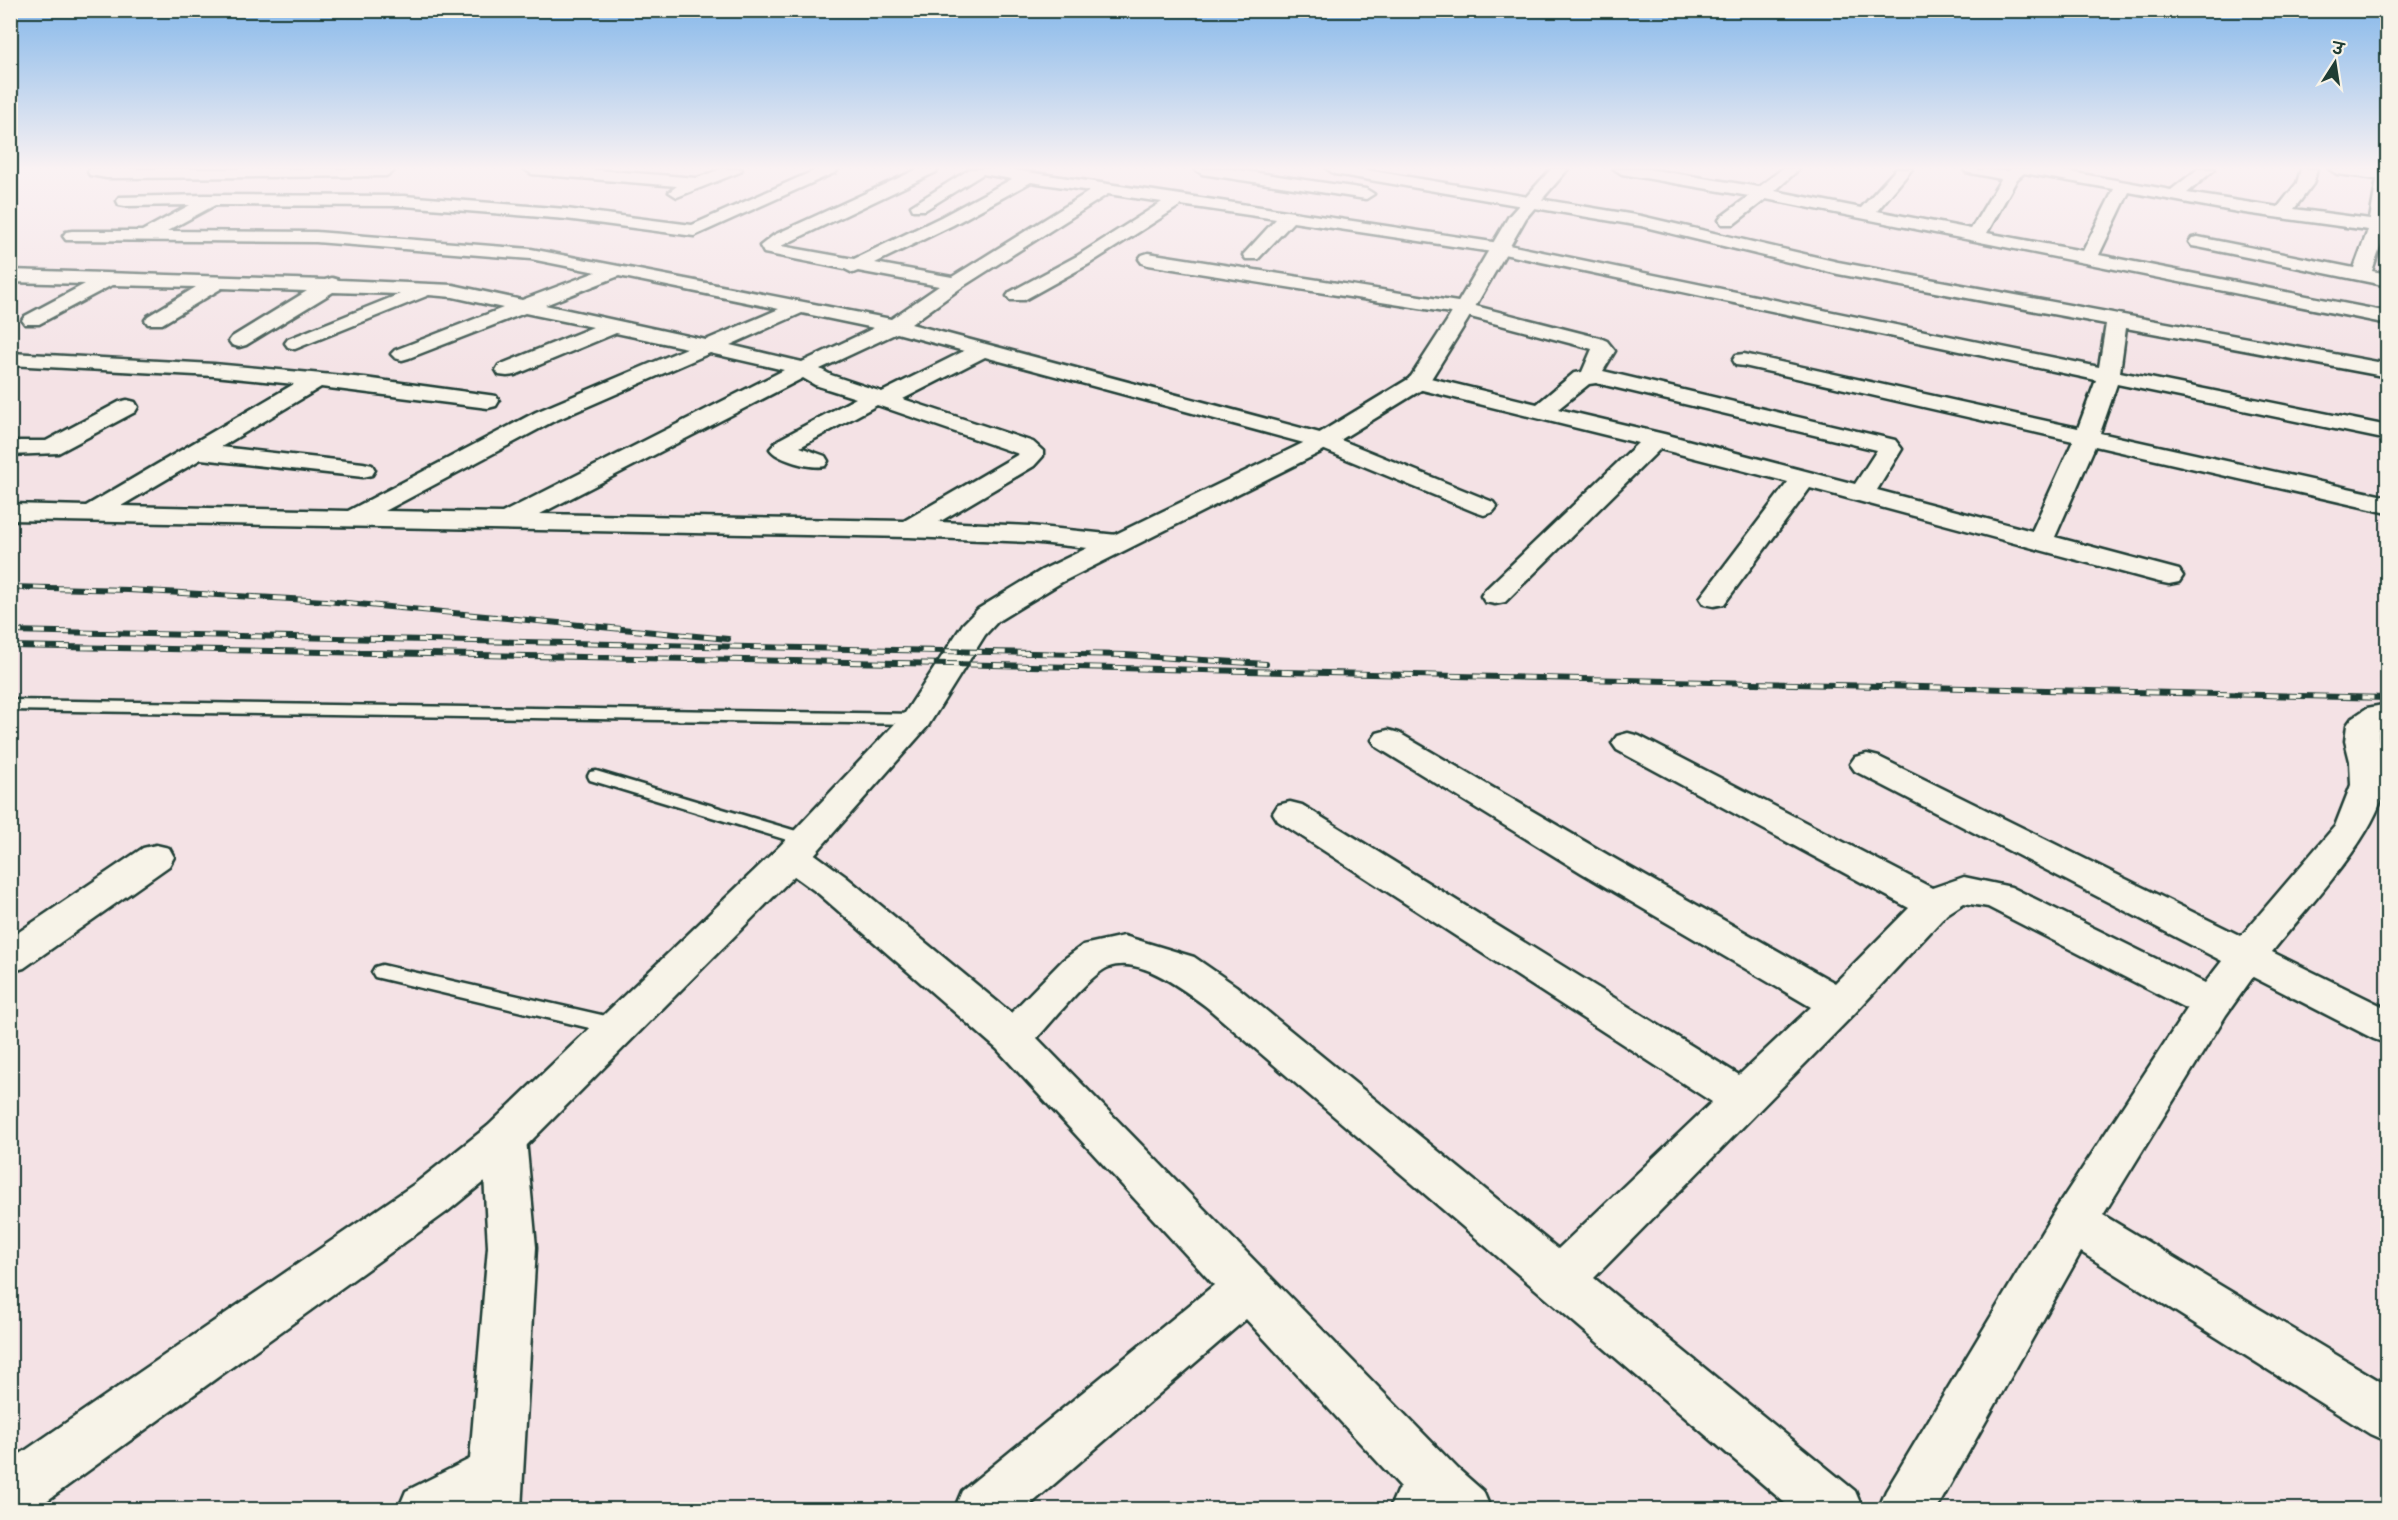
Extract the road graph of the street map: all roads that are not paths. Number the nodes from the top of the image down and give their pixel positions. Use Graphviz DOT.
graph roads {
  1 [pos="360,240"];
  2 [pos="419,240"];
  3 [pos="779,240"];
  4 [pos="908,240"];
  5 [pos="1023,240"];
  6 [pos="1114,240"];
  7 [pos="1266,240"];
  8 [pos="1447,240"];
  9 [pos="1502,240"];
  10 [pos="1720,240"];
  11 [pos="2002,240"];
  12 [pos="2097,240"];
  13 [pos="2377,240"];
  14 [pos="2198,242"];
  15 [pos="412,243"];
  16 [pos="595,247"];
  17 [pos="1499,248"];
  18 [pos="1252,255"];
  19 [pos="2089,257"];
  20 [pos="381,259"];
  21 [pos="1148,259"];
  22 [pos="563,260"];
  23 [pos="853,267"];
  24 [pos="360,270"];
  25 [pos="617,270"];
  26 [pos="2361,275"];
  27 [pos="10,276"];
  28 [pos="111,279"];
  29 [pos="2388,280"];
  30 [pos="219,282"];
  31 [pos="955,283"];
  32 [pos="329,286"];
  33 [pos="429,289"];
  34 [pos="1017,296"];
  35 [pos="523,306"];
  36 [pos="800,307"];
  37 [pos="1464,309"];
  38 [pos="2388,318"];
  39 [pos="2117,319"];
  40 [pos="32,320"];
  41 [pos="155,320"];
  42 [pos="614,326"];
  43 [pos="895,326"];
  44 [pos="239,341"];
  45 [pos="295,343"];
  46 [pos="710,346"];
  47 [pos="984,350"];
  48 [pos="402,354"];
  49 [pos="10,359"];
  50 [pos="1744,360"];
  51 [pos="803,369"];
  52 [pos="507,370"];
  53 [pos="2388,371"];
  54 [pos="2109,375"];
  55 [pos="1590,376"];
  56 [pos="317,380"];
  57 [pos="1418,382"];
  58 [pos="880,398"];
  59 [pos="488,401"];
  60 [pos="127,407"];
  61 [pos="1542,411"];
  62 [pos="2388,433"];
  63 [pos="2087,437"];
  64 [pos="1656,439"];
  65 [pos="1323,441"];
  66 [pos="10,448"];
  67 [pos="197,451"];
  68 [pos="816,461"];
  69 [pos="363,470"];
  70 [pos="1804,478"];
  71 [pos="1862,493"];
  72 [pos="2388,505"];
  73 [pos="1484,507"];
  74 [pos="10,512"];
  75 [pos="92,513"];
  76 [pos="354,517"];
  77 [pos="507,521"];
  78 [pos="909,529"];
  79 [pos="2040,541"];
  80 [pos="1117,543"];
  81 [pos="2169,576"];
  82 [pos="1495,596"];
  83 [pos="1714,598"];
  84 [pos="10,705"];
  85 [pos="2388,714"];
  86 [pos="917,719"];
  87 [pos="1388,740"];
  88 [pos="1628,743"];
  89 [pos="1867,764"];
  90 [pos="596,777"];
  91 [pos="1290,813"];
  92 [pos="800,848"];
  93 [pos="156,857"];
  94 [pos="1934,905"];
  95 [pos="2247,955"];
  96 [pos="10,957"];
  97 [pos="382,972"];
  98 [pos="1839,1004"];
  99 [pos="2212,1004"];
  100 [pos="620,1027"];
  101 [pos="2388,1028"];
  102 [pos="1012,1038"];
  103 [pos="1742,1099"];
  104 [pos="504,1139"];
  105 [pos="2073,1222"];
  106 [pos="1560,1279"];
  107 [pos="1250,1286"];
  108 [pos="2388,1416"];
  109 [pos="495,1492"];
  110 [pos="10,1494"];
  111 [pos="1440,1502"];
  112 [pos="425,1509"];
  113 [pos="981,1509"];
  114 [pos="1836,1509"];
  115 [pos="1905,1509"];
  1 -- 15 [label="street"];
  2 -- 15 [label="street"];
  3 -- 23 [label="street"];
  4 -- 23 [label="street"];
  5 -- 31 [label="street"];
  6 -- 34 [label="street"];
  7 -- 18 [label="street"];
  8 -- 17 [label="street"];
  9 -- 17 [label="street"];
  10 -- 39 [label="street"];
  11 -- 19 [label="street"];
  12 -- 19 [label="street"];
  13 -- 26 [label="street"];
  14 -- 26 [label="street"];
  15 -- 20 [label="street"];
  15 -- 22 [label="street"];
  16 -- 22 [label="street"];
  17 -- 37 [label="street"];
  17 -- 54 [label="street"];
  19 -- 38 [label="street"];
  21 -- 37 [label="street"];
  22 -- 25 [label="street"];
  23 -- 31 [label="street"];
  24 -- 32 [label="street"];
  25 -- 35 [label="street"];
  25 -- 36 [label="street"];
  26 -- 29 [label="street"];
  27 -- 28 [label="street"];
  28 -- 30 [label="street"];
  28 -- 40 [label="street"];
  30 -- 32 [label="street"];
  30 -- 41 [label="street"];
  31 -- 43 [label="street"];
  32 -- 33 [label="street"];
  32 -- 44 [label="street"];
  33 -- 35 [label="street"];
  33 -- 45 [label="street"];
  35 -- 42 [label="street"];
  35 -- 48 [label="street"];
  36 -- 43 [label="street"];
  36 -- 46 [label="street"];
  37 -- 55 [label="street"];
  37 -- 57 [label="street"];
  39 -- 53 [label="street"];
  39 -- 54 [label="street"];
  42 -- 46 [label="street"];
  42 -- 52 [label="street"];
  43 -- 47 [label="street"];
  43 -- 51 [label="street"];
  46 -- 51 [label="street"];
  46 -- 76 [label="street"];
  47 -- 58 [label="street"];
  47 -- 65 [label="street"];
  49 -- 56 [label="street"];
  50 -- 63 [label="street"];
  51 -- 58 [label="street"];
  51 -- 77 [label="street"];
  54 -- 62 [label="street"];
  54 -- 63 [label="street"];
  55 -- 61 [label="street"];
  55 -- 71 [label="street"];
  56 -- 59 [label="street"];
  56 -- 67 [label="street"];
  57 -- 61 [label="street"];
  57 -- 65 [label="street"];
  58 -- 68 [label="street"];
  58 -- 78 [label="street"];
  60 -- 66 [label="street"];
  61 -- 64 [label="street"];
  63 -- 72 [label="street"];
  63 -- 79 [label="street"];
  64 -- 70 [label="street"];
  64 -- 82 [label="street"];
  65 -- 73 [label="street"];
  65 -- 80 [label="street"];
  67 -- 69 [label="street"];
  67 -- 75 [label="street"];
  70 -- 71 [label="street"];
  70 -- 83 [label="street"];
  71 -- 79 [label="street"];
  74 -- 75 [label="street"];
  75 -- 76 [label="street"];
  76 -- 77 [label="street"];
  77 -- 78 [label="street"];
  78 -- 80 [label="street"];
  79 -- 81 [label="street"];
  80 -- 86 [label="street"];
  84 -- 86 [label="lane"];
  85 -- 95 [label="street"];
  86 -- 92 [label="street"];
  87 -- 98 [label="street"];
  88 -- 94 [label="street"];
  89 -- 95 [label="street"];
  90 -- 92 [label="lane"];
  91 -- 103 [label="street"];
  92 -- 100 [label="street"];
  92 -- 102 [label="street"];
  93 -- 96 [label="street"];
  94 -- 98 [label="street"];
  94 -- 99 [label="street"];
  95 -- 99 [label="street"];
  95 -- 101 [label="street"];
  97 -- 100 [label="lane"];
  98 -- 103 [label="street"];
  99 -- 105 [label="street"];
  100 -- 104 [label="street"];
  102 -- 106 [label="street"];
  102 -- 107 [label="street"];
  103 -- 106 [label="street"];
  104 -- 109 [label="street"];
  104 -- 110 [label="street"];
  105 -- 108 [label="street"];
  105 -- 115 [label="street"];
  106 -- 114 [label="street"];
  107 -- 111 [label="street"];
  107 -- 113 [label="street"];
  109 -- 112 [label="street"];
}
